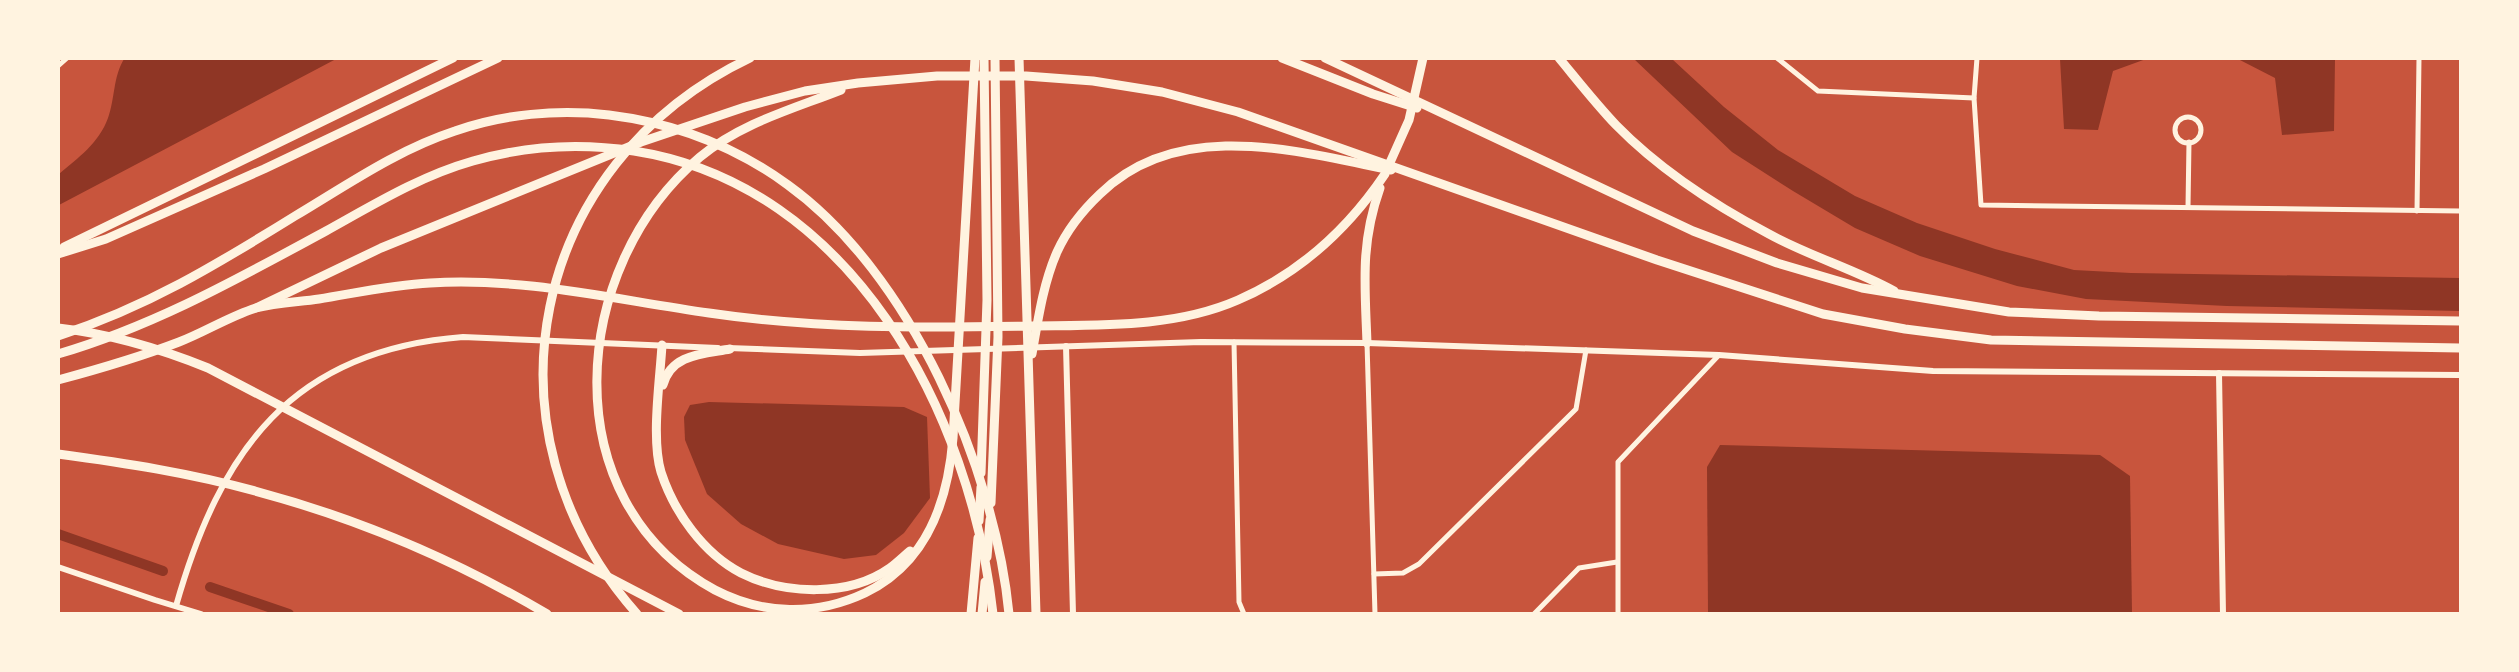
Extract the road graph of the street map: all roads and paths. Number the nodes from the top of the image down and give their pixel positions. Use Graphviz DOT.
graph roads {
  1 [pos="67,58"];
  2 [pos="453,58"];
  3 [pos="498,58"];
  4 [pos="750,58"];
  5 [pos="975,58"];
  6 [pos="984,58"];
  7 [pos="995,58"];
  8 [pos="1019,58"];
  9 [pos="1282,58"];
  10 [pos="1324,58"];
  11 [pos="1423,58"];
  12 [pos="1559,58"];
  13 [pos="1777,58"];
  14 [pos="1977,58"];
  15 [pos="2419,58"];
  16 [pos="58,66"];
  17 [pos="858,83"];
  18 [pos="1974,98"];
  19 [pos="1443,115"];
  20 [pos="2189,142"];
  21 [pos="1385,174"];
  22 [pos="1425,177"];
  23 [pos="2188,207"];
  24 [pos="2417,211"];
  25 [pos="2460,211"];
  26 [pos="58,252"];
  27 [pos="1902,296"];
  28 [pos="256,308"];
  29 [pos="2460,321"];
  30 [pos="58,328"];
  31 [pos="58,336"];
  32 [pos="1234,342"];
  33 [pos="1367,343"];
  34 [pos="662,345"];
  35 [pos="1066,346"];
  36 [pos="2460,348"];
  37 [pos="730,349"];
  38 [pos="1586,350"];
  39 [pos="58,354"];
  40 [pos="1719,355"];
  41 [pos="2219,373"];
  42 [pos="1029,374"];
  43 [pos="2460,375"];
  44 [pos="58,380"];
  45 [pos="659,399"];
  46 [pos="58,454"];
  47 [pos="926,537"];
  48 [pos="1617,562"];
  49 [pos="58,567"];
  50 [pos="1374,574"];
  51 [pos="175,610"];
  52 [pos="201,614"];
  53 [pos="547,614"];
  54 [pos="637,614"];
  55 [pos="679,614"];
  56 [pos="971,614"];
  57 [pos="982,614"];
  58 [pos="993,614"];
  59 [pos="1009,614"];
  60 [pos="1036,614"];
  61 [pos="1073,614"];
  62 [pos="1244,614"];
  63 [pos="1375,614"];
  64 [pos="1534,614"];
  65 [pos="1618,614"];
  66 [pos="2223,614"];
  1 -- 16 [label="street"];
  2 -- 26 [label="highway"];
  3 -- 26 [label="highway"];
  4 -- 54 [label="highway"];
  5 -- 47 [label="highway"];
  6 -- 56 [label="highway"];
  7 -- 57 [label="highway"];
  8 -- 42 [label="highway"];
  9 -- 19 [label="highway"];
  10 -- 19 [label="highway"];
  11 -- 21 [label="highway"];
  12 -- 27 [label="highway"];
  13 -- 18 [label="street"];
  14 -- 18 [label="street"];
  15 -- 24 [label="street"];
  17 -- 22 [label="highway"];
  17 -- 28 [label="highway"];
  17 -- 47 [label="highway"];
  18 -- 23 [label="street"];
  19 -- 27 [label="highway"];
  20 -- 20 [label="street"];
  20 -- 23 [label="street"];
  21 -- 28 [label="highway"];
  21 -- 33 [label="highway"];
  22 -- 36 [label="highway"];
  22 -- 42 [label="highway"];
  23 -- 24 [label="street"];
  24 -- 25 [label="street"];
  27 -- 29 [label="highway"];
  28 -- 44 [label="highway"];
  30 -- 55 [label="highway"];
  31 -- 59 [label="highway"];
  32 -- 33 [label="street"];
  32 -- 35 [label="street"];
  32 -- 62 [label="street"];
  33 -- 38 [label="street"];
  33 -- 50 [label="street"];
  34 -- 37 [label="street"];
  34 -- 45 [label="highway"];
  34 -- 51 [label="street"];
  35 -- 37 [label="street"];
  35 -- 61 [label="street"];
  37 -- 45 [label="highway"];
  38 -- 40 [label="street"];
  38 -- 50 [label="street"];
  39 -- 58 [label="highway"];
  40 -- 41 [label="street"];
  40 -- 48 [label="street"];
  41 -- 43 [label="street"];
  41 -- 66 [label="street"];
  42 -- 60 [label="highway"];
  45 -- 47 [label="highway"];
  46 -- 53 [label="highway"];
  48 -- 64 [label="street"];
  48 -- 65 [label="street"];
  49 -- 51 [label="street"];
  50 -- 63 [label="street"];
  51 -- 52 [label="street"];
}
